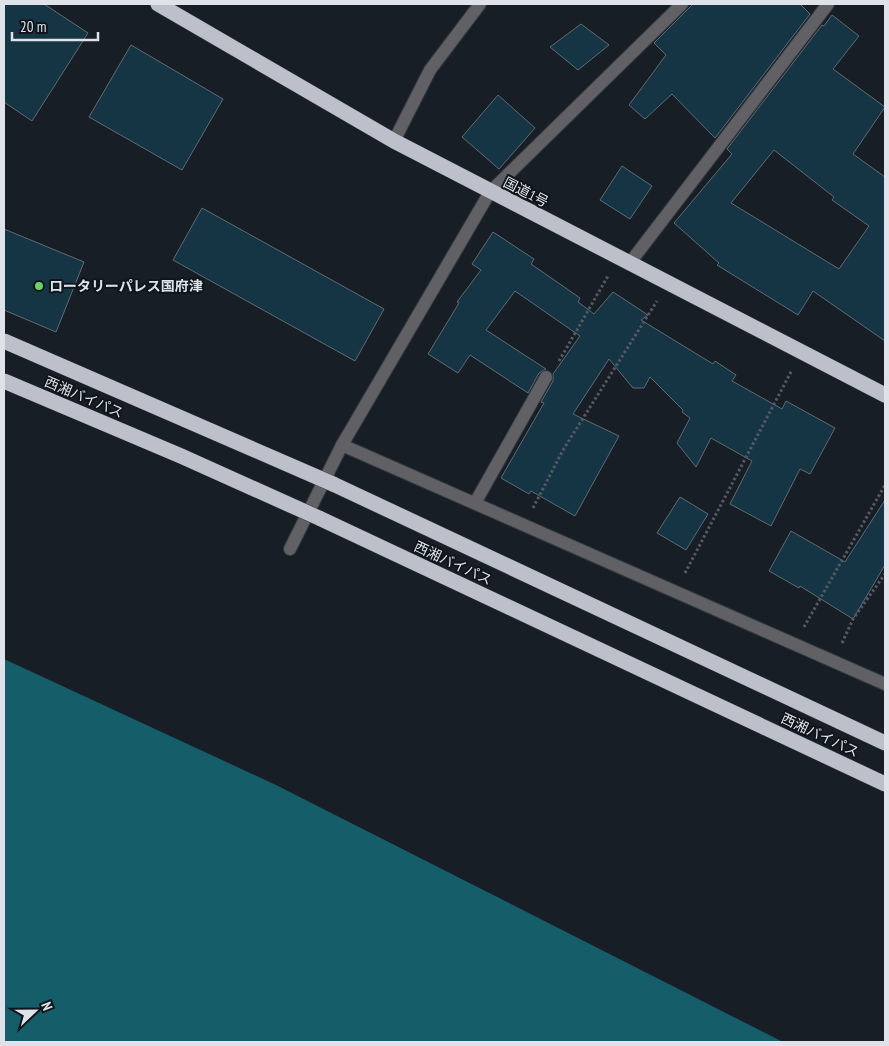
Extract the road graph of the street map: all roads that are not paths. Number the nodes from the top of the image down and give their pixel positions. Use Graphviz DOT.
graph roads {
  1 [pos="158,4"];
  2 [pos="480,4"];
  3 [pos="682,4"];
  4 [pos="828,4"];
  5 [pos="394,141"];
  6 [pos="490,192"];
  7 [pos="624,261"];
  8 [pos="4,341"];
  9 [pos="546,377"];
  10 [pos="4,381"];
  11 [pos="885,395"];
  12 [pos="342,445"];
  13 [pos="475,503"];
  14 [pos="290,549"];
  15 [pos="885,684"];
  16 [pos="885,744"];
  17 [pos="885,784"];
  1 -- 5 [label="highway, 国道1号"];
  2 -- 5 [label="street"];
  3 -- 6 [label="street"];
  4 -- 7 [label="street"];
  5 -- 6 [label="highway, 国道1号"];
  6 -- 7 [label="highway, 国道1号"];
  6 -- 12 [label="street"];
  7 -- 11 [label="highway, 国道1号"];
  8 -- 16 [label="highway, 西湘バイパス, bridge"];
  9 -- 13 [label="street"];
  10 -- 17 [label="highway, 西湘バイパス, bridge"];
  12 -- 13 [label="street"];
  12 -- 14 [label="street"];
  13 -- 15 [label="street"];
}
